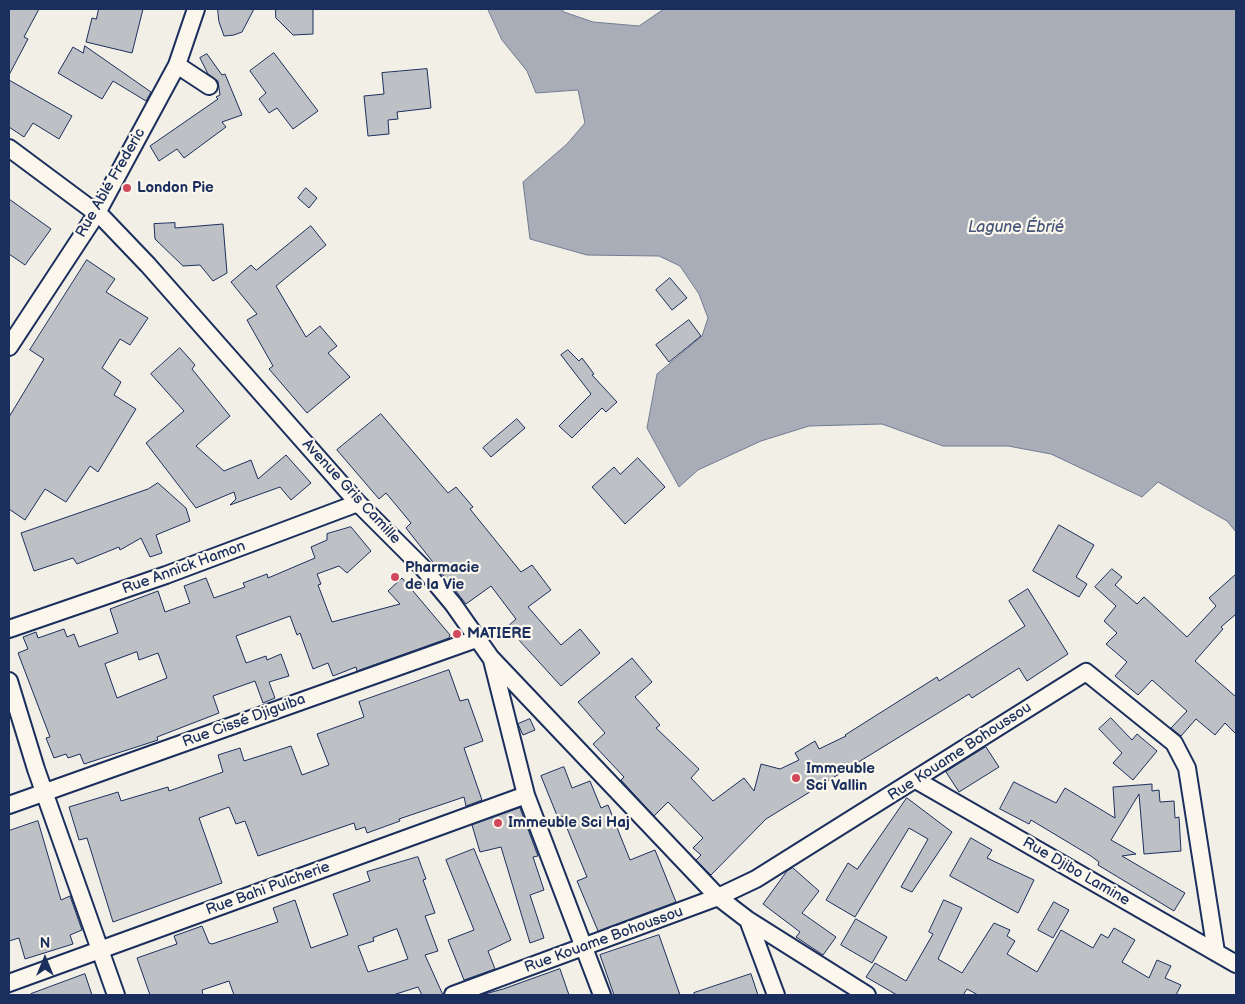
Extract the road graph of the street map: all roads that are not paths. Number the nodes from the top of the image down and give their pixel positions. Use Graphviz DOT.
graph roads {
  1 [pos="196,9"];
  2 [pos="177,65"];
  3 [pos="209,86"];
  4 [pos="9,148"];
  5 [pos="97,213"];
  6 [pos="9,348"];
  7 [pos="358,504"];
  8 [pos="9,629"];
  9 [pos="479,638"];
  10 [pos="491,658"];
  11 [pos="9,681"];
  12 [pos="916,780"];
  13 [pos="44,792"];
  14 [pos="526,795"];
  15 [pos="9,805"];
  16 [pos="718,898"];
  17 [pos="748,920"];
  18 [pos="585,947"];
  19 [pos="100,951"];
  20 [pos="1216,952"];
  21 [pos="1236,964"];
  22 [pos="9,983"];
  23 [pos="116,995"];
  24 [pos="453,995"];
  25 [pos="602,995"];
  26 [pos="776,995"];
  27 [pos="867,995"];
  1 -- 2 [label="street, Rue Ablé Frederic"];
  2 -- 3 [label="street"];
  2 -- 5 [label="street, Rue Ablé Frederic"];
  4 -- 5 [label="street, Avenue Gris Camille"];
  5 -- 6 [label="street, Rue Ablé Frederic"];
  5 -- 7 [label="street, Avenue Gris Camille"];
  7 -- 8 [label="street, Rue Annick Hamon"];
  7 -- 9 [label="street, Avenue Gris Camille"];
  9 -- 10 [label="street, Avenue Gris Camille"];
  9 -- 13 [label="street, Rue Cissé Djiguiba"];
  10 -- 14 [label="street"];
  10 -- 16 [label="street, Avenue Gris Camille"];
  11 -- 13 [label="street"];
  12 -- 16 [label="street, Rue Kouame Bohoussou"];
  12 -- 20 [label="street, Rue Djibo Lamine"];
  12 -- 20 [label="street, Rue Kouame Bohoussou"];
  13 -- 15 [label="street, Rue Cissé Djiguiba"];
  13 -- 19 [label="street"];
  14 -- 18 [label="street"];
  14 -- 19 [label="street, Rue Bahi Pulcherie"];
  16 -- 17 [label="street, Avenue Gris Camille"];
  16 -- 18 [label="street, Rue Kouame Bohoussou"];
  17 -- 26 [label="street"];
  17 -- 27 [label="street, Avenue Gris Camille"];
  18 -- 24 [label="street, Rue Kouame Bohoussou"];
  18 -- 25 [label="street"];
  19 -- 22 [label="street, Rue Bahi Pulcherie"];
  19 -- 23 [label="street"];
  20 -- 21 [label="street, Rue Djibo Lamine"];
}
